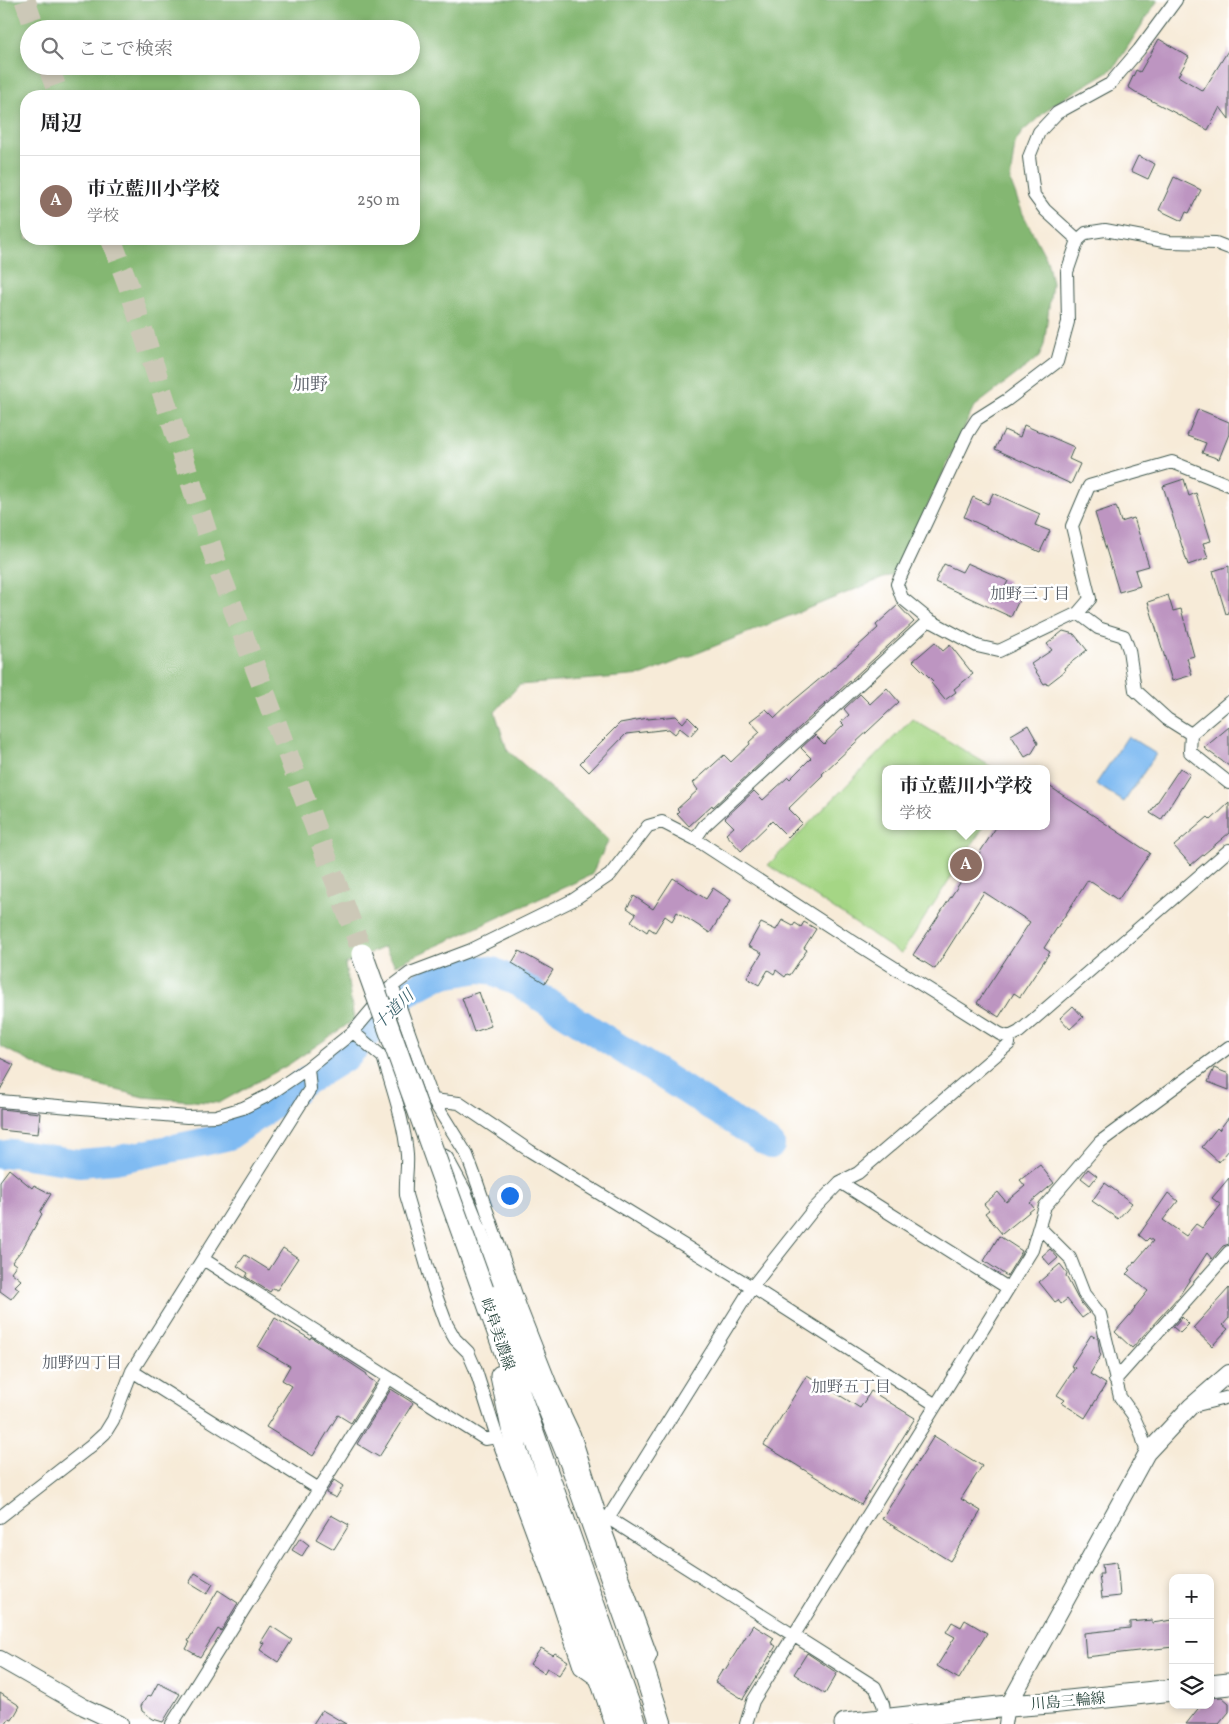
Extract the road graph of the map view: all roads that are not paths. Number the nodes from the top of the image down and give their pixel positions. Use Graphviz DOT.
graph roads {
  1 [pos="1176,0"];
  2 [pos="1078,240"];
  3 [pos="1229,248"];
  4 [pos="1229,485"];
  5 [pos="1078,613"];
  6 [pos="929,620"];
  7 [pos="1229,702"];
  8 [pos="1190,734"];
  9 [pos="1229,783"];
  10 [pos="695,839"];
  11 [pos="1229,850"];
  12 [pos="361,949"];
  13 [pos="390,988"];
  14 [pos="1009,1036"];
  15 [pos="358,1037"];
  16 [pos="1229,1047"];
  17 [pos="384,1060"];
  18 [pos="309,1074"];
  19 [pos="429,1087"];
  20 [pos="433,1100"];
  21 [pos="0,1101"];
  22 [pos="422,1120"];
  23 [pos="840,1182"];
  24 [pos="1038,1228"];
  25 [pos="1229,1252"];
  26 [pos="203,1259"];
  27 [pos="752,1287"];
  28 [pos="1008,1288"];
  29 [pos="483,1290"];
  30 [pos="132,1371"];
  31 [pos="1229,1373"];
  32 [pos="388,1378"];
  33 [pos="1114,1380"];
  34 [pos="1229,1397"];
  35 [pos="936,1405"];
  36 [pos="1191,1406"];
  37 [pos="497,1437"];
  38 [pos="1147,1453"];
  39 [pos="319,1489"];
  40 [pos="0,1517"];
  41 [pos="605,1520"];
  42 [pos="793,1634"];
  43 [pos="0,1659"];
  44 [pos="644,1670"];
  45 [pos="601,1683"];
  46 [pos="1229,1684"];
  47 [pos="1214,1686"];
  48 [pos="1169,1690"];
  49 [pos="1006,1715"];
  50 [pos="886,1720"];
  51 [pos="120,1724"];
  52 [pos="172,1724"];
  53 [pos="616,1724"];
  54 [pos="636,1724"];
  55 [pos="661,1724"];
  56 [pos="746,1724"];
  57 [pos="845,1724"];
  1 -- 2 [label="street"];
  2 -- 3 [label="street"];
  2 -- 6 [label="street"];
  4 -- 5 [label="street"];
  5 -- 6 [label="street"];
  5 -- 8 [label="street"];
  6 -- 10 [label="street"];
  7 -- 8 [label="street"];
  8 -- 9 [label="street"];
  10 -- 13 [label="street"];
  10 -- 14 [label="street"];
  11 -- 14 [label="street"];
  12 -- 22 [label="main road, 岐阜美濃線, bridge"];
  13 -- 15 [label="street"];
  13 -- 19 [label="street"];
  14 -- 23 [label="street"];
  15 -- 17 [label="street"];
  15 -- 18 [label="street"];
  16 -- 24 [label="street"];
  17 -- 19 [label="street"];
  17 -- 37 [label="street"];
  18 -- 21 [label="street"];
  18 -- 26 [label="street"];
  19 -- 20 [label="street"];
  20 -- 27 [label="street"];
  20 -- 41 [label="street"];
  22 -- 29 [label="main road, 岐阜美濃線, bridge"];
  22 -- 44 [label="main road, bridge"];
  23 -- 27 [label="street"];
  23 -- 28 [label="street"];
  24 -- 28 [label="street"];
  24 -- 33 [label="street"];
  25 -- 33 [label="street"];
  26 -- 30 [label="street"];
  26 -- 32 [label="street"];
  27 -- 35 [label="street"];
  27 -- 41 [label="street"];
  28 -- 35 [label="street"];
  29 -- 45 [label="main road"];
  29 -- 54 [label="main road, 岐阜美濃線"];
  30 -- 39 [label="street"];
  30 -- 40 [label="street"];
  31 -- 36 [label="street"];
  32 -- 37 [label="street"];
  32 -- 39 [label="street"];
  33 -- 38 [label="street"];
  34 -- 36 [label="street"];
  35 -- 42 [label="street"];
  36 -- 38 [label="street"];
  37 -- 45 [label="street"];
  38 -- 49 [label="street"];
  39 -- 52 [label="street"];
  41 -- 42 [label="street"];
  41 -- 44 [label="street"];
  42 -- 50 [label="street"];
  42 -- 56 [label="street"];
  43 -- 51 [label="street"];
  44 -- 55 [label="main road"];
  45 -- 53 [label="main road"];
  46 -- 47 [label="main road"];
  48 -- 49 [label="main road, 川島三輪線"];
  49 -- 50 [label="main road, 川島三輪線"];
  50 -- 57 [label="main road, 川島三輪線"];
}
